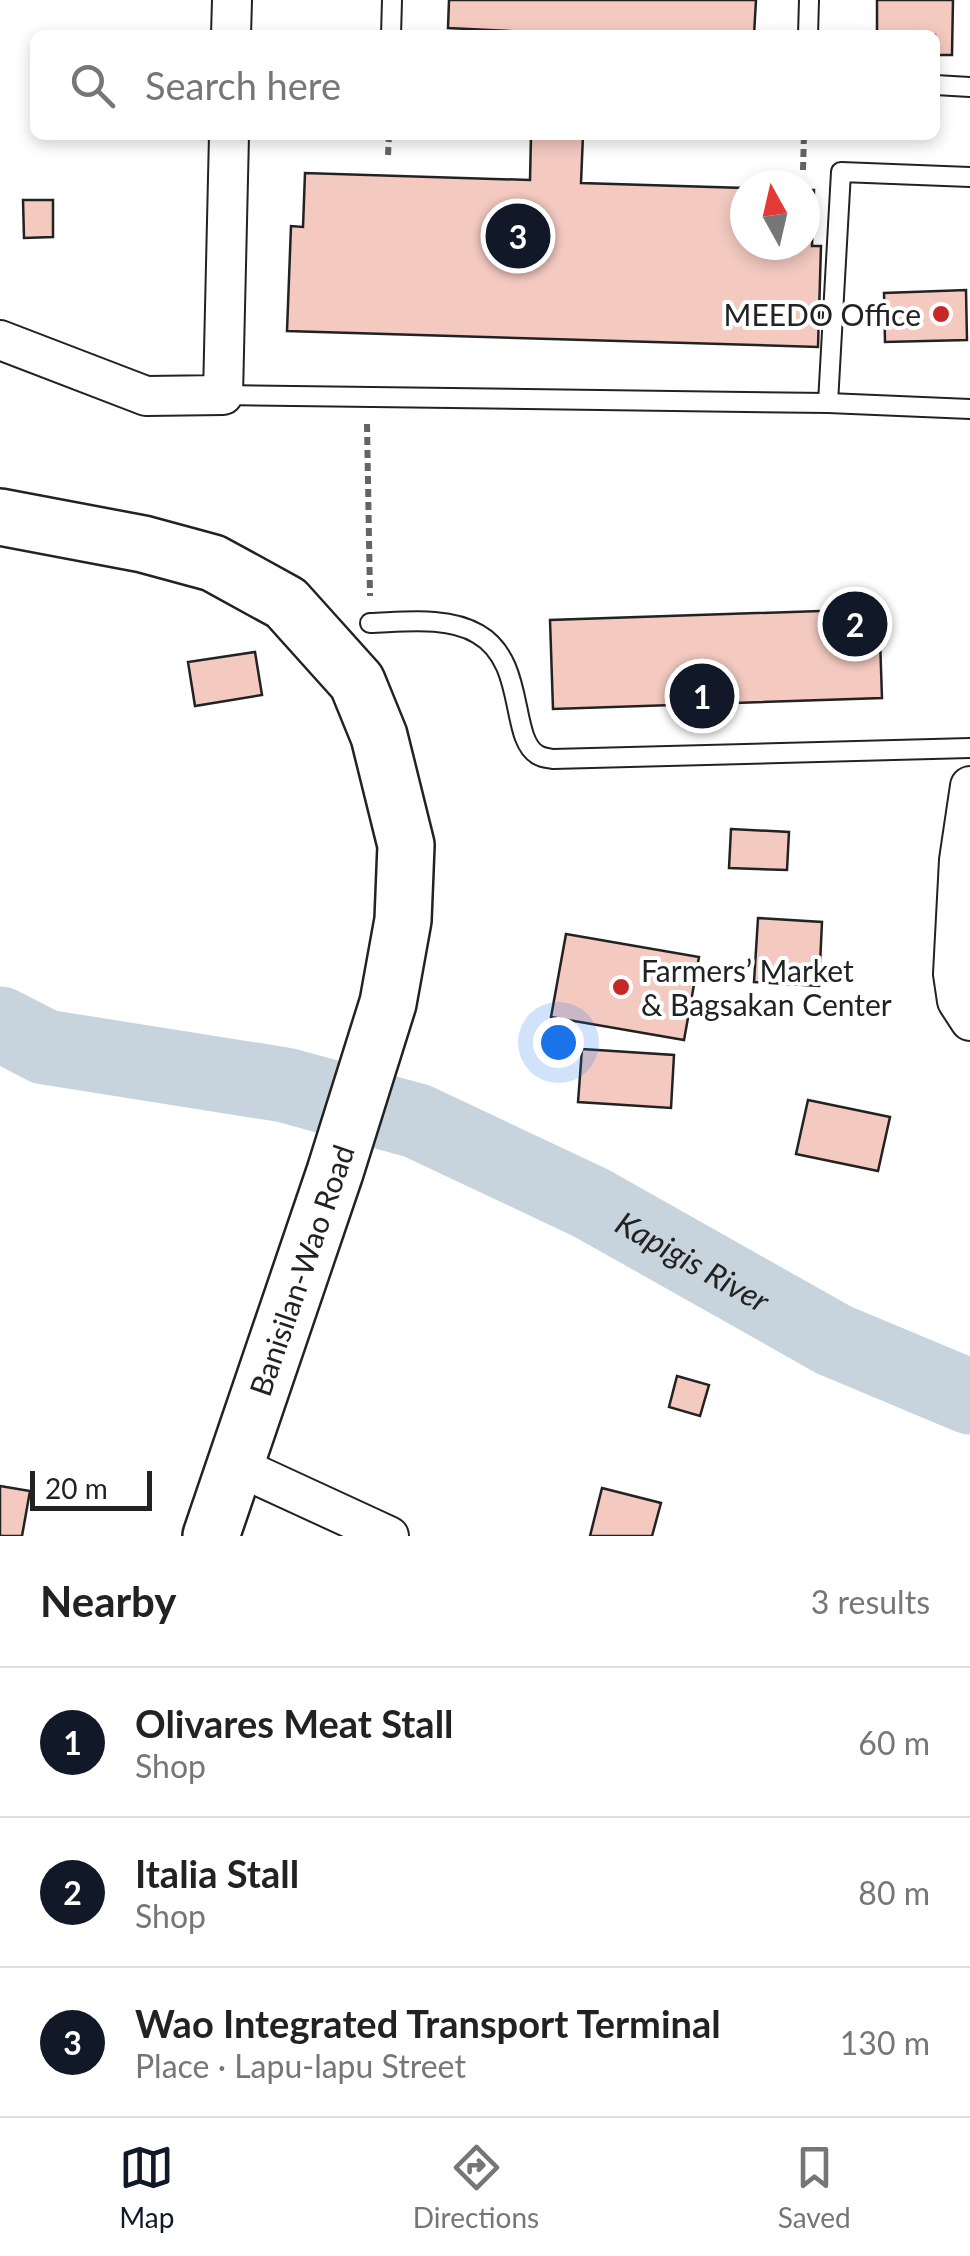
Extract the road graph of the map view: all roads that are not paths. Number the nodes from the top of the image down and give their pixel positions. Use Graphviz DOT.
graph roads {
  1 [pos="232,0"];
  2 [pos="392,0"];
  3 [pos="809,0"];
  4 [pos="231,30"];
  5 [pos="392,30"];
  6 [pos="808,30"];
  7 [pos="940,85"];
  8 [pos="970,86"];
  9 [pos="229,140"];
  10 [pos="970,177"];
  11 [pos="0,340"];
  12 [pos="224,395"];
  13 [pos="828,403"];
  14 [pos="970,409"];
  15 [pos="0,517"];
  16 [pos="370,623"];
  17 [pos="970,748"];
  18 [pos="970,786"];
  19 [pos="970,1021"];
  20 [pos="235,1465"];
  21 [pos="211,1536"];
  22 [pos="389,1536"];
  1 -- 4 [label="street"];
  2 -- 5 [label="lane"];
  3 -- 6 [label="lane"];
  7 -- 8 [label="lane"];
  9 -- 12 [label="street"];
  10 -- 13 [label="lane"];
  11 -- 12 [label="street"];
  12 -- 13 [label="lane"];
  13 -- 14 [label="lane"];
  15 -- 20 [label="main road, Banisilan-Wao Road"];
  16 -- 17 [label="lane"];
  18 -- 19 [label="street"];
  20 -- 21 [label="main road, Banisilan-Wao Road"];
  20 -- 22 [label="street"];
}
